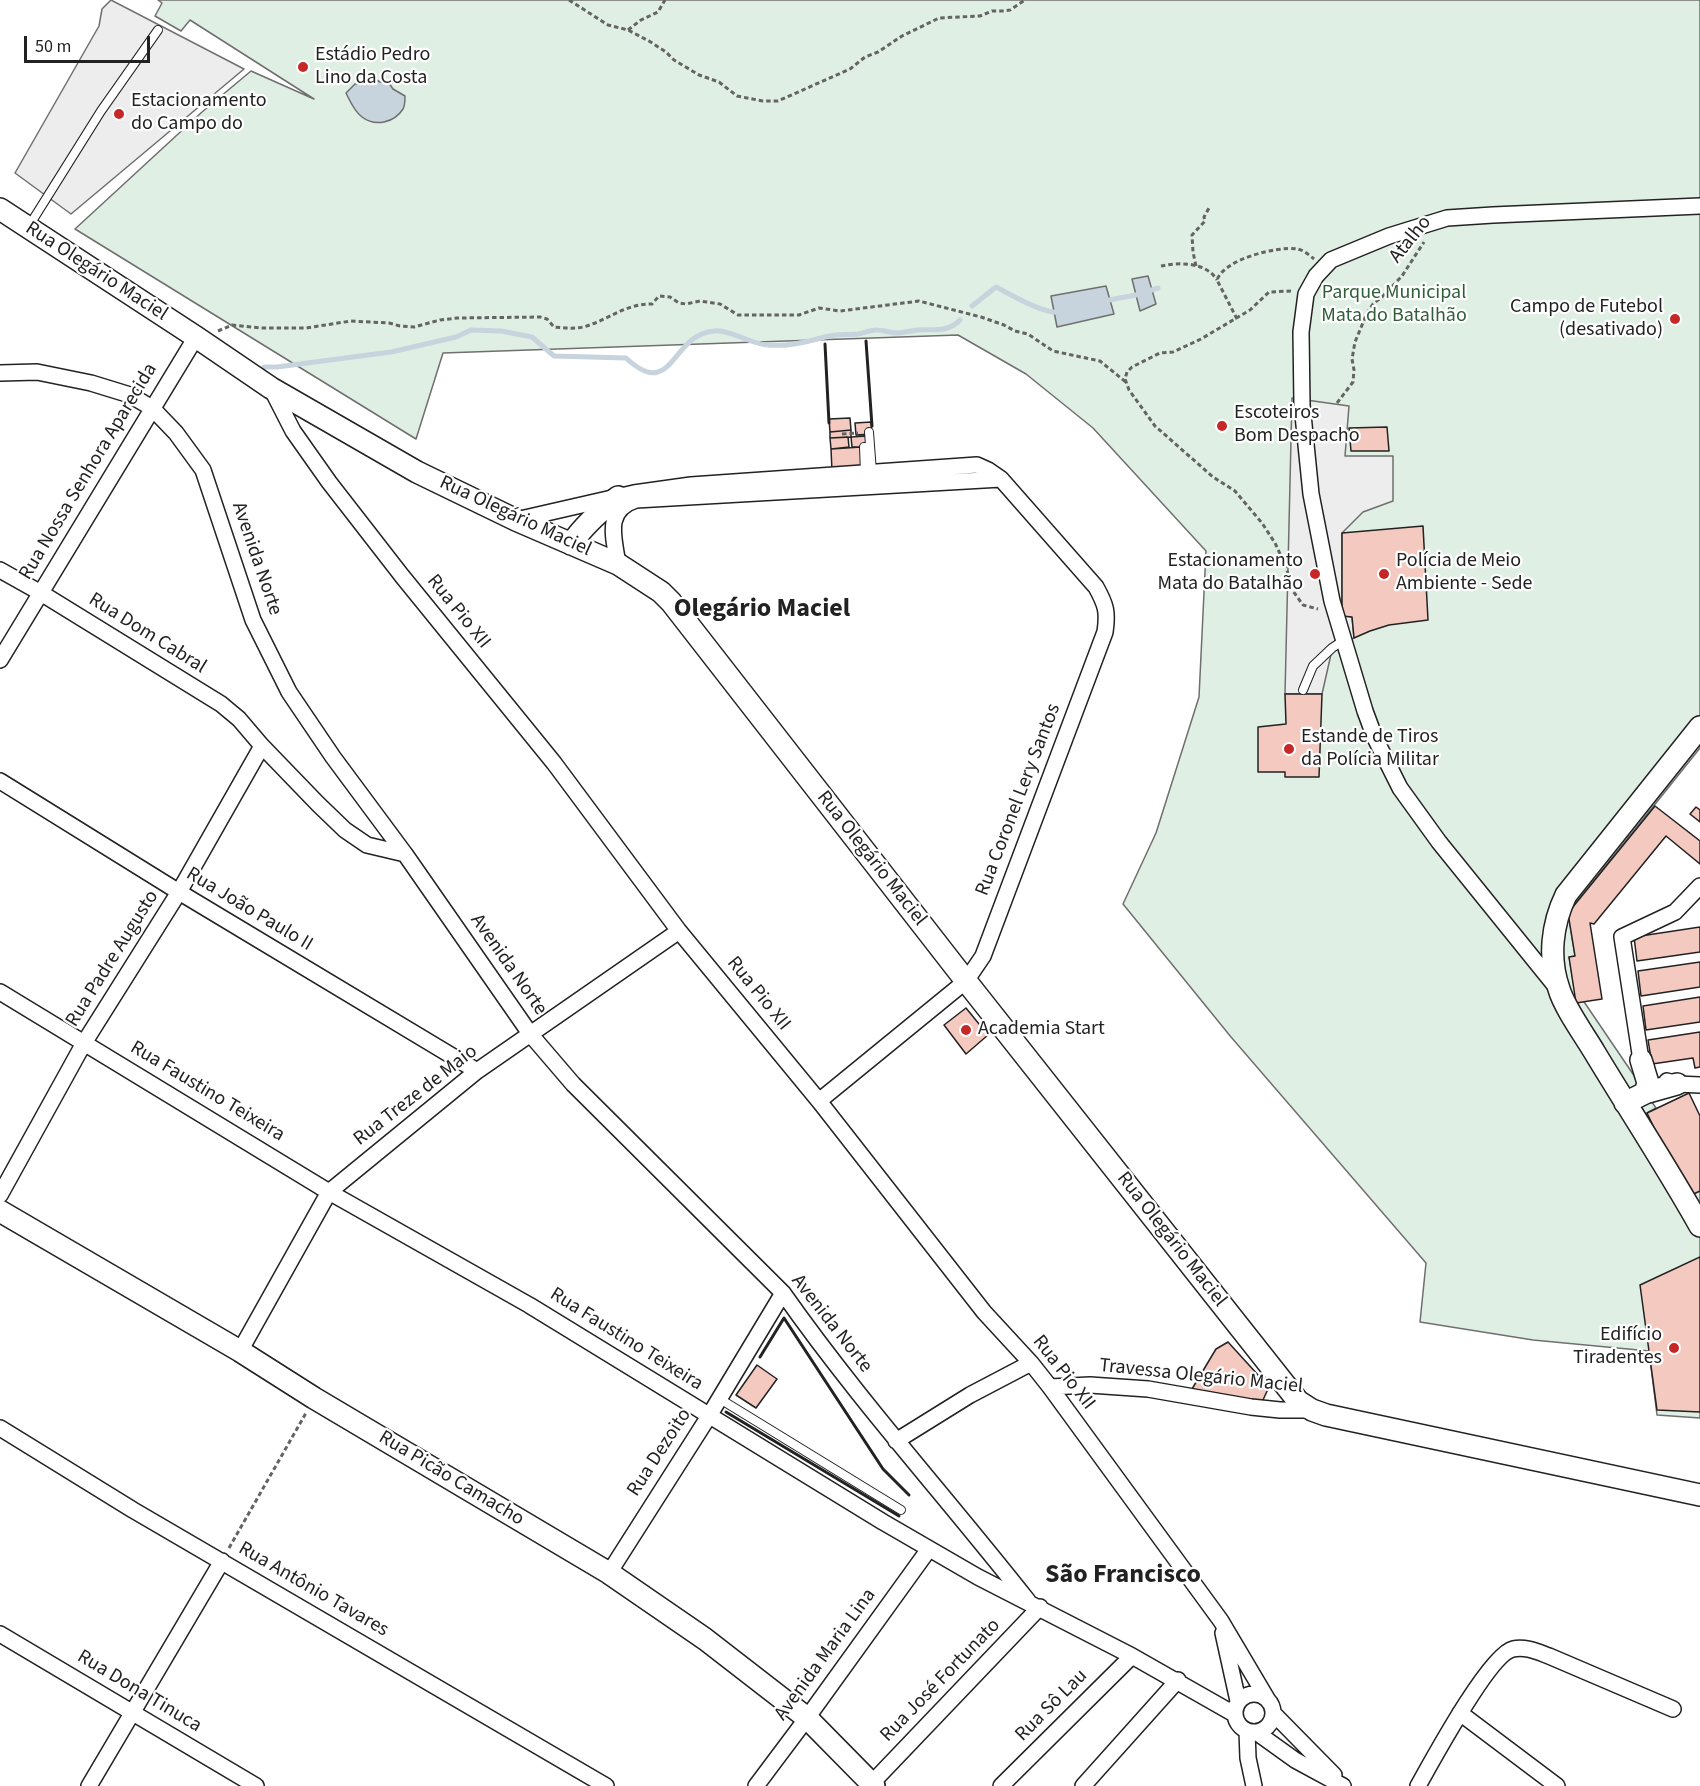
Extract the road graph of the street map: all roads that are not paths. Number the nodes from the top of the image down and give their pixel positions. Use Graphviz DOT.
graph roads {
  1 [pos="158,30"];
  2 [pos="1700,206"];
  3 [pos="0,209"];
  4 [pos="28,228"];
  5 [pos="196,337"];
  6 [pos="0,373"];
  7 [pos="271,388"];
  8 [pos="152,408"];
  9 [pos="869,432"];
  10 [pos="864,447"];
  11 [pos="869,472"];
  12 [pos="1000,479"];
  13 [pos="629,498"];
  14 [pos="516,520"];
  15 [pos="571,544"];
  16 [pos="618,564"];
  17 [pos="0,570"];
  18 [pos="41,593"];
  19 [pos="1344,640"];
  20 [pos="0,660"];
  21 [pos="1303,690"];
  22 [pos="1700,727"];
  23 [pos="262,746"];
  24 [pos="0,781"];
  25 [pos="405,854"];
  26 [pos="1700,886"];
  27 [pos="179,892"];
  28 [pos="680,931"];
  29 [pos="966,981"];
  30 [pos="1559,990"];
  31 [pos="0,992"];
  32 [pos="531,1035"];
  33 [pos="84,1043"];
  34 [pos="1641,1060"];
  35 [pos="477,1071"];
  36 [pos="1677,1084"];
  37 [pos="1700,1085"];
  38 [pos="1645,1093"];
  39 [pos="819,1101"];
  40 [pos="1625,1103"];
  41 [pos="329,1192"];
  42 [pos="0,1195"];
  43 [pos="0,1211"];
  44 [pos="1700,1226"];
  45 [pos="783,1293"];
  46 [pos="240,1351"];
  47 [pos="1031,1363"];
  48 [pos="1050,1387"];
  49 [pos="720,1399"];
  50 [pos="1312,1410"];
  51 [pos="709,1416"];
  52 [pos="0,1428"];
  53 [pos="896,1441"];
  54 [pos="1700,1495"];
  55 [pos="901,1510"];
  56 [pos="929,1549"];
  57 [pos="222,1561"];
  58 [pos="609,1573"];
  59 [pos="1034,1604"];
  60 [pos="1221,1621"];
  61 [pos="0,1634"];
  62 [pos="1132,1656"];
  63 [pos="1178,1680"];
  64 [pos="1271,1707"];
  65 [pos="1236,1708"];
  66 [pos="1673,1709"];
  67 [pos="132,1712"];
  68 [pos="1460,1713"];
  69 [pos="807,1718"];
  70 [pos="1251,1732"];
  71 [pos="872,1785"];
  72 [pos="88,1786"];
  73 [pos="256,1786"];
  74 [pos="606,1786"];
  75 [pos="756,1786"];
  76 [pos="1001,1786"];
  77 [pos="1083,1786"];
  78 [pos="1254,1786"];
  79 [pos="1344,1786"];
  80 [pos="1418,1786"];
  81 [pos="1557,1786"];
  1 -- 4 [label="lane"];
  2 -- 19 [label="street"];
  3 -- 4 [label="street, Rua Olegário Maciel"];
  4 -- 5 [label="street, Rua Olegário Maciel"];
  5 -- 7 [label="street, Rua Olegário Maciel"];
  5 -- 8 [label="street, Rua Nossa Senhora Aparecida"];
  6 -- 8 [label="street, Avenida Norte"];
  7 -- 14 [label="street, Rua Olegário Maciel"];
  7 -- 28 [label="street, Rua Pio XII"];
  8 -- 18 [label="street, Rua Nossa Senhora Aparecida"];
  8 -- 25 [label="street, Avenida Norte"];
  9 -- 11 [label="lane"];
  10 -- 11 [label="lane"];
  11 -- 12 [label="street, Rua Coronel Lery Santos"];
  11 -- 13 [label="street, Rua Coronel Lery Santos"];
  12 -- 13 [label="street, Rua Coronel Lery Santos"];
  12 -- 29 [label="street, Rua Coronel Lery Santos"];
  13 -- 14 [label="street, Rua Coronel Lery Santos"];
  13 -- 15 [label="street"];
  13 -- 16 [label="street"];
  14 -- 15 [label="street, Rua Olegário Maciel"];
  15 -- 16 [label="street, Rua Olegário Maciel"];
  16 -- 29 [label="street, Rua Olegário Maciel"];
  17 -- 18 [label="street, Rua Dom Cabral"];
  18 -- 20 [label="street, Rua Nossa Senhora Aparecida"];
  18 -- 23 [label="street, Rua Dom Cabral"];
  19 -- 21 [label="lane"];
  19 -- 30 [label="street"];
  22 -- 30 [label="street"];
  23 -- 25 [label="street, Rua Dom Cabral"];
  23 -- 27 [label="street, Rua Padre Augusto"];
  24 -- 27 [label="street, Rua João Paulo II"];
  25 -- 32 [label="street, Avenida Norte"];
  26 -- 34 [label="street"];
  27 -- 33 [label="street, Rua Padre Augusto"];
  27 -- 35 [label="street, Rua João Paulo II"];
  28 -- 32 [label="street, Rua Treze de Maio"];
  28 -- 39 [label="street, Rua Pio XII"];
  29 -- 39 [label="street, Rua Coronel Lery Santos"];
  29 -- 50 [label="street, Rua Olegário Maciel"];
  30 -- 40 [label="street"];
  31 -- 33 [label="street, Rua Faustino Teixeira"];
  32 -- 35 [label="street, Rua Treze de Maio"];
  32 -- 45 [label="street, Avenida Norte"];
  33 -- 41 [label="street, Rua Faustino Teixeira"];
  33 -- 42 [label="street, Rua Padre Augusto"];
  34 -- 36 [label="street"];
  34 -- 38 [label="street"];
  35 -- 41 [label="street, Rua Treze de Maio"];
  36 -- 37 [label="street"];
  36 -- 38 [label="street"];
  38 -- 40 [label="street"];
  39 -- 47 [label="street, Rua Pio XII"];
  40 -- 44 [label="street"];
  41 -- 46 [label="street, Rua Treze de Maio"];
  41 -- 51 [label="street, Rua Faustino Teixeira"];
  43 -- 46 [label="street, Rua Picão Camacho"];
  45 -- 49 [label="street, Rua Dezoito"];
  45 -- 53 [label="street, Avenida Norte"];
  46 -- 58 [label="street, Rua Picão Camacho"];
  47 -- 48 [label="street, Rua Pio XII"];
  47 -- 53 [label="street"];
  48 -- 50 [label="street, Travessa Olegário Maciel"];
  48 -- 60 [label="street, Rua Pio XII"];
  49 -- 51 [label="street, Rua Dezoito"];
  49 -- 55 [label="lane"];
  50 -- 54 [label="street, Rua Olegário Maciel"];
  51 -- 56 [label="street, Rua Faustino Teixeira"];
  51 -- 58 [label="street, Rua Dezoito"];
  52 -- 57 [label="street, Rua Antônio Tavares"];
  53 -- 59 [label="street, Avenida Norte"];
  56 -- 59 [label="street, Rua Faustino Teixeira"];
  56 -- 69 [label="street, Avenida Maria Lina"];
  57 -- 67 [label="street"];
  57 -- 74 [label="street, Rua Antônio Tavares"];
  58 -- 69 [label="street, Rua Picão Camacho"];
  59 -- 62 [label="street, Rua Faustino Teixeira"];
  59 -- 71 [label="street, Rua José Fortunato"];
  60 -- 64 [label="street, Rua Pio XII"];
  60 -- 65 [label="street, Rua Pio XII"];
  61 -- 67 [label="street, Rua Dona Tinuca"];
  62 -- 63 [label="street, Rua Faustino Teixeira"];
  62 -- 76 [label="street, Rua Sô Lau"];
  63 -- 65 [label="street, Rua Faustino Teixeira"];
  63 -- 77 [label="street"];
  64 -- 65 [label="street"];
  64 -- 70 [label="street"];
  64 -- 79 [label="street"];
  65 -- 70 [label="street"];
  66 -- 68 [label="street"];
  67 -- 72 [label="street"];
  67 -- 73 [label="street, Rua Dona Tinuca"];
  68 -- 80 [label="street"];
  68 -- 81 [label="street"];
  69 -- 71 [label="street, Rua Picão Camacho"];
  69 -- 75 [label="street, Avenida Maria Lina"];
  70 -- 78 [label="street"];
  70 -- 79 [label="street"];
}
